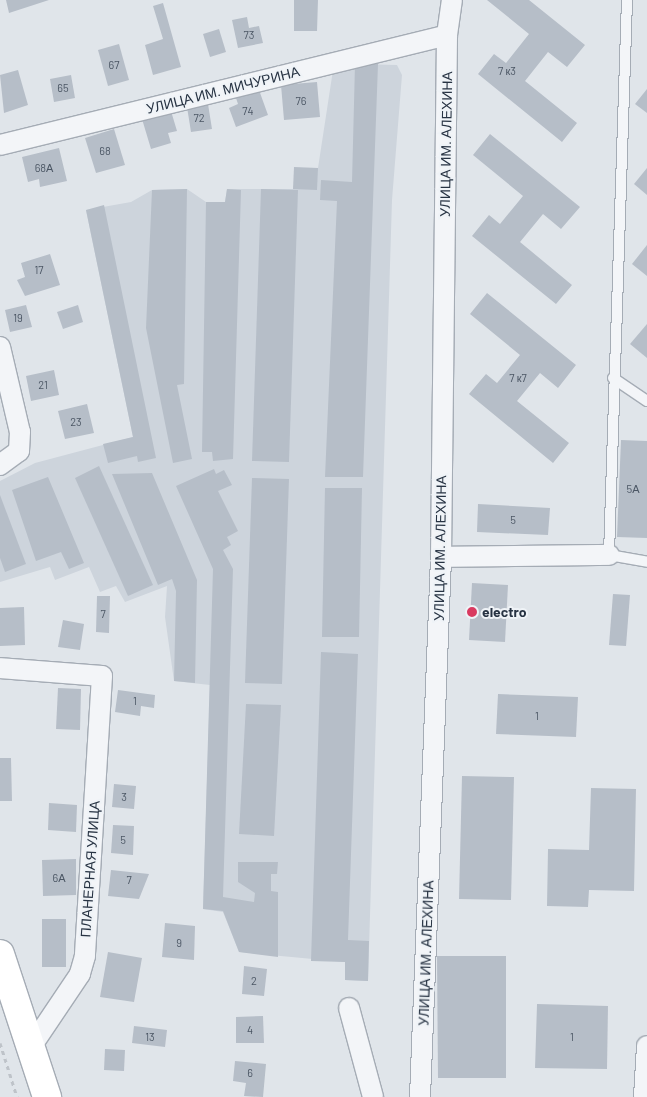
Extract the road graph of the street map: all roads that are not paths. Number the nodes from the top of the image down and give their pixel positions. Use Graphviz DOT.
graph roads {
  1 [pos="452,0"];
  2 [pos="627,0"];
  3 [pos="447,35"];
  4 [pos="0,145"];
  5 [pos="0,347"];
  6 [pos="613,378"];
  7 [pos="647,400"];
  8 [pos="0,465"];
  9 [pos="609,555"];
  10 [pos="441,556"];
  11 [pos="647,562"];
  12 [pos="0,668"];
  13 [pos="0,954"];
  14 [pos="349,1008"];
  15 [pos="31,1047"];
  16 [pos="647,1049"];
  17 [pos="47,1097"];
  18 [pos="374,1097"];
  19 [pos="420,1097"];
  20 [pos="644,1097"];
  1 -- 3 [label="street, УЛИЦА ИМ. АЛЕХИНА"];
  2 -- 6 [label="lane"];
  3 -- 4 [label="street, УЛИЦА ИМ. МИЧУРИНА"];
  3 -- 10 [label="street, УЛИЦА ИМ. АЛЕХИНА"];
  5 -- 8 [label="street"];
  6 -- 7 [label="lane"];
  6 -- 9 [label="lane"];
  9 -- 10 [label="street"];
  9 -- 11 [label="lane"];
  10 -- 19 [label="street, УЛИЦА ИМ. АЛЕХИНА"];
  12 -- 15 [label="street, ПЛАНЕРНАЯ УЛИЦА"];
  13 -- 15 [label="highway"];
  14 -- 18 [label="street"];
  15 -- 17 [label="highway"];
  16 -- 20 [label="street"];
}
